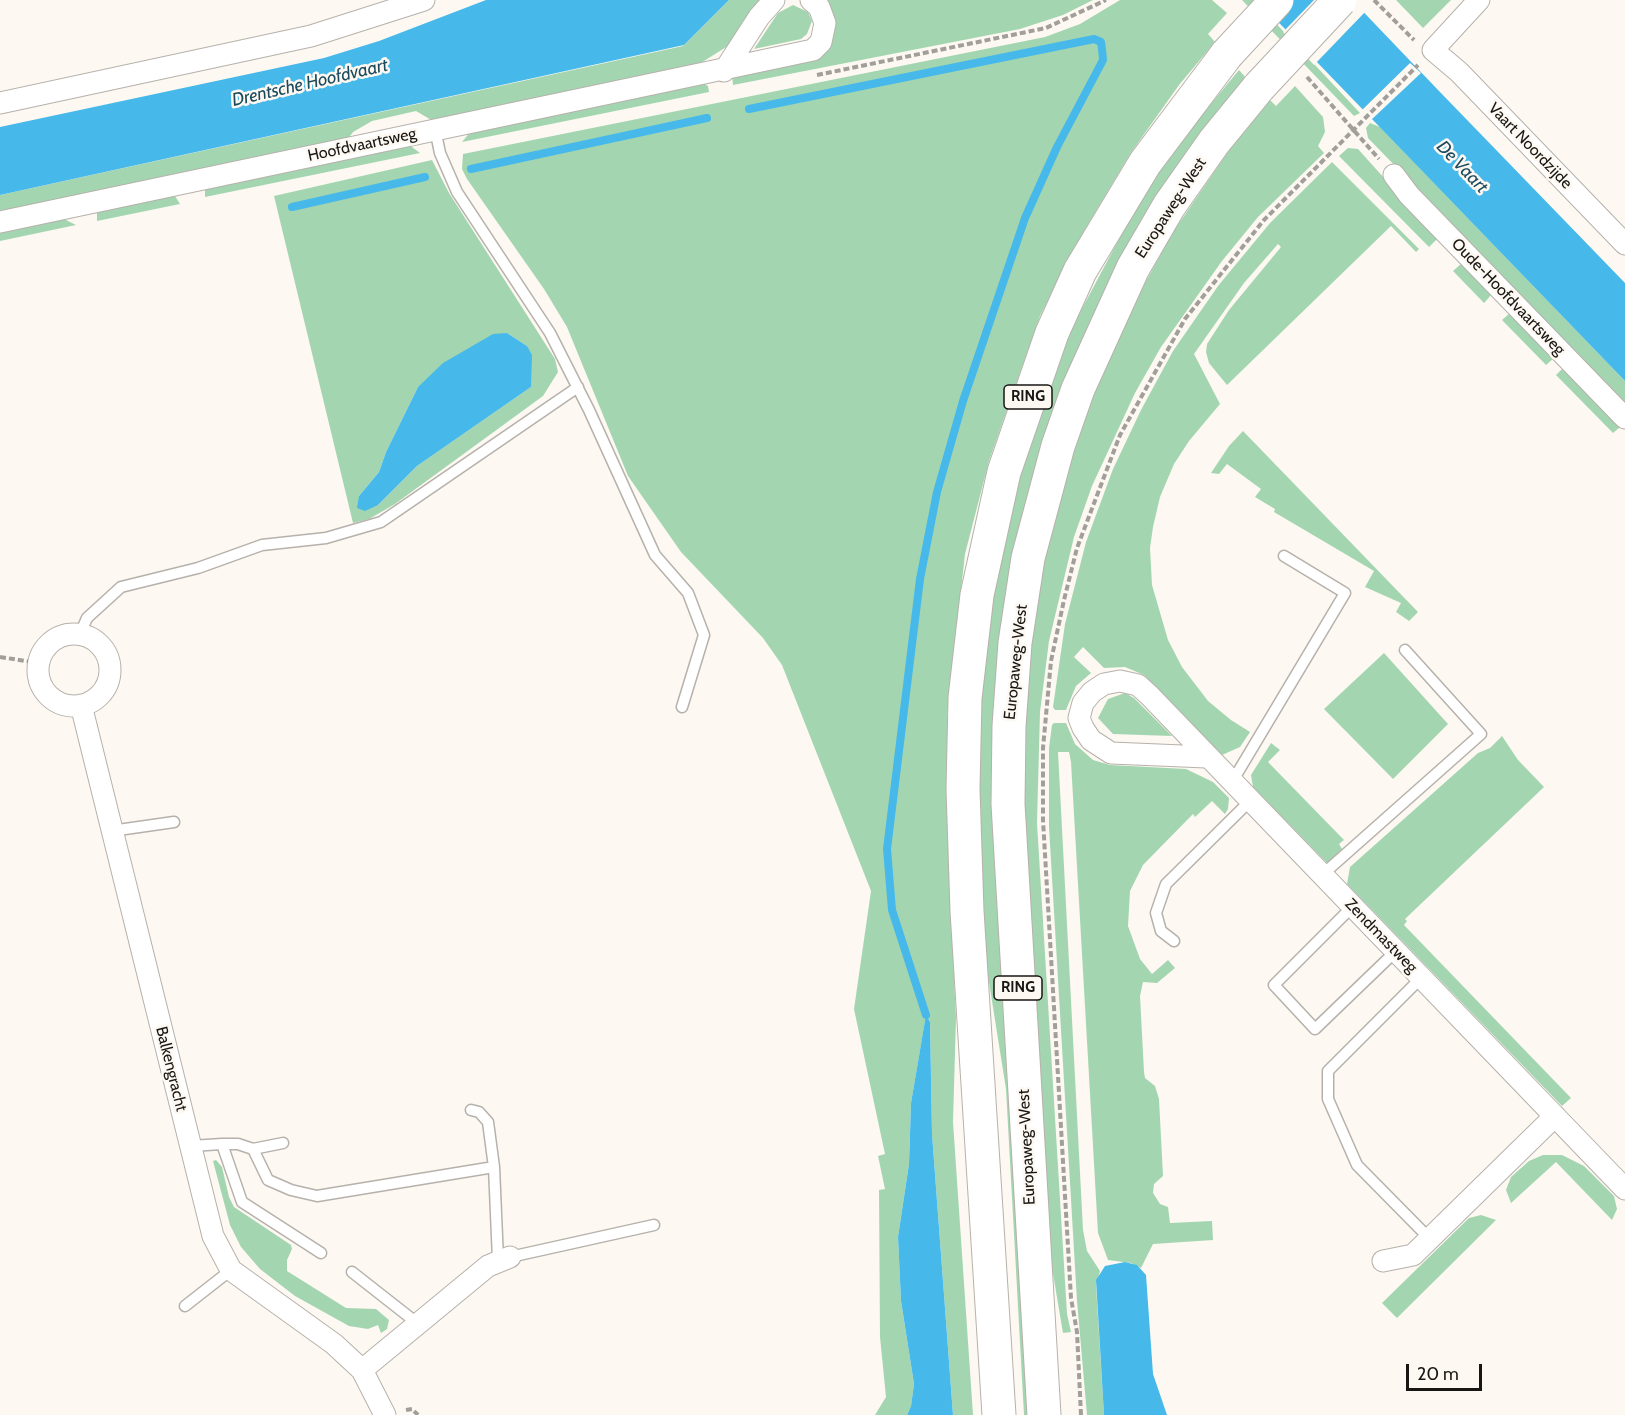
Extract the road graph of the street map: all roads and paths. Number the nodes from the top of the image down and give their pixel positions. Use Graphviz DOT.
graph roads {
  1 [pos="774,0"];
  2 [pos="811,0"];
  3 [pos="1277,0"];
  4 [pos="1340,0"];
  5 [pos="1374,0"];
  6 [pos="1479,0"];
  7 [pos="415,2"];
  8 [pos="1433,50"];
  9 [pos="1416,67"];
  10 [pos="724,71"];
  11 [pos="1315,85"];
  12 [pos="0,103"];
  13 [pos="435,129"];
  14 [pos="1353,129"];
  15 [pos="1318,166"];
  16 [pos="1394,175"];
  17 [pos="0,222"];
  18 [pos="1625,244"];
  19 [pos="578,387"];
  20 [pos="1625,418"];
  21 [pos="1284,556"];
  22 [pos="80,634"];
  23 [pos="1405,651"];
  24 [pos="0,657"];
  25 [pos="39,663"];
  26 [pos="81,705"];
  27 [pos="682,707"];
  28 [pos="1206,757"];
  29 [pos="1232,782"];
  30 [pos="1251,800"];
  31 [pos="174,822"];
  32 [pos="111,831"];
  33 [pos="1322,875"];
  34 [pos="1352,907"];
  35 [pos="1173,941"];
  36 [pos="1395,952"];
  37 [pos="1421,978"];
  38 [pos="471,1110"];
  39 [pos="1555,1116"];
  40 [pos="283,1143"];
  41 [pos="222,1144"];
  42 [pos="191,1146"];
  43 [pos="253,1149"];
  44 [pos="494,1167"];
  45 [pos="1625,1189"];
  46 [pos="654,1225"];
  47 [pos="1430,1239"];
  48 [pos="321,1252"];
  49 [pos="504,1258"];
  50 [pos="1383,1261"];
  51 [pos="231,1270"];
  52 [pos="352,1272"];
  53 [pos="185,1306"];
  54 [pos="417,1323"];
  55 [pos="362,1370"];
  56 [pos="385,1415"];
  57 [pos="999,1415"];
  58 [pos="1044,1415"];
  1 -- 10 [label="street"];
  2 -- 10 [label="street, Hoofdvaartsweg"];
  3 -- 57 [label="main road, RING, bridge"];
  4 -- 58 [label="main road, Europaweg-West / RING, bridge"];
  5 -- 8 [label="path"];
  6 -- 8 [label="street"];
  7 -- 12 [label="street"];
  8 -- 18 [label="street, Vaart Noordzijde"];
  9 -- 14 [label="path"];
  10 -- 13 [label="street, Hoofdvaartsweg"];
  11 -- 14 [label="path"];
  13 -- 17 [label="street, Hoofdvaartsweg"];
  13 -- 19 [label="lane"];
  14 -- 15 [label="path"];
  14 -- 16 [label="path"];
  16 -- 20 [label="street, Oude-Hoofdvaartsweg"];
  19 -- 22 [label="lane"];
  19 -- 27 [label="lane"];
  21 -- 29 [label="lane"];
  22 -- 25 [label="street"];
  22 -- 26 [label="street"];
  23 -- 33 [label="lane"];
  24 -- 25 [label="path"];
  25 -- 26 [label="street"];
  26 -- 32 [label="street, Balkengracht"];
  28 -- 28 [label="street, Zendmastweg"];
  28 -- 29 [label="street, Zendmastweg"];
  29 -- 30 [label="street, Zendmastweg"];
  30 -- 33 [label="street, Zendmastweg"];
  30 -- 35 [label="lane"];
  31 -- 32 [label="lane"];
  32 -- 42 [label="street, Balkengracht"];
  33 -- 34 [label="street, Zendmastweg"];
  34 -- 36 [label="street, Zendmastweg"];
  34 -- 36 [label="lane"];
  36 -- 37 [label="street, Zendmastweg"];
  37 -- 39 [label="street, Zendmastweg"];
  37 -- 47 [label="lane"];
  38 -- 44 [label="lane"];
  39 -- 45 [label="street, Zendmastweg"];
  39 -- 47 [label="street"];
  40 -- 43 [label="lane"];
  41 -- 42 [label="lane"];
  41 -- 43 [label="lane"];
  41 -- 48 [label="lane"];
  42 -- 51 [label="street, Balkengracht"];
  43 -- 44 [label="lane"];
  44 -- 49 [label="lane"];
  46 -- 49 [label="lane"];
  47 -- 50 [label="street"];
  49 -- 54 [label="street"];
  51 -- 53 [label="lane"];
  51 -- 55 [label="street, Balkengracht"];
  52 -- 54 [label="lane"];
  54 -- 55 [label="street"];
  55 -- 56 [label="street, Balkengracht"];
}
